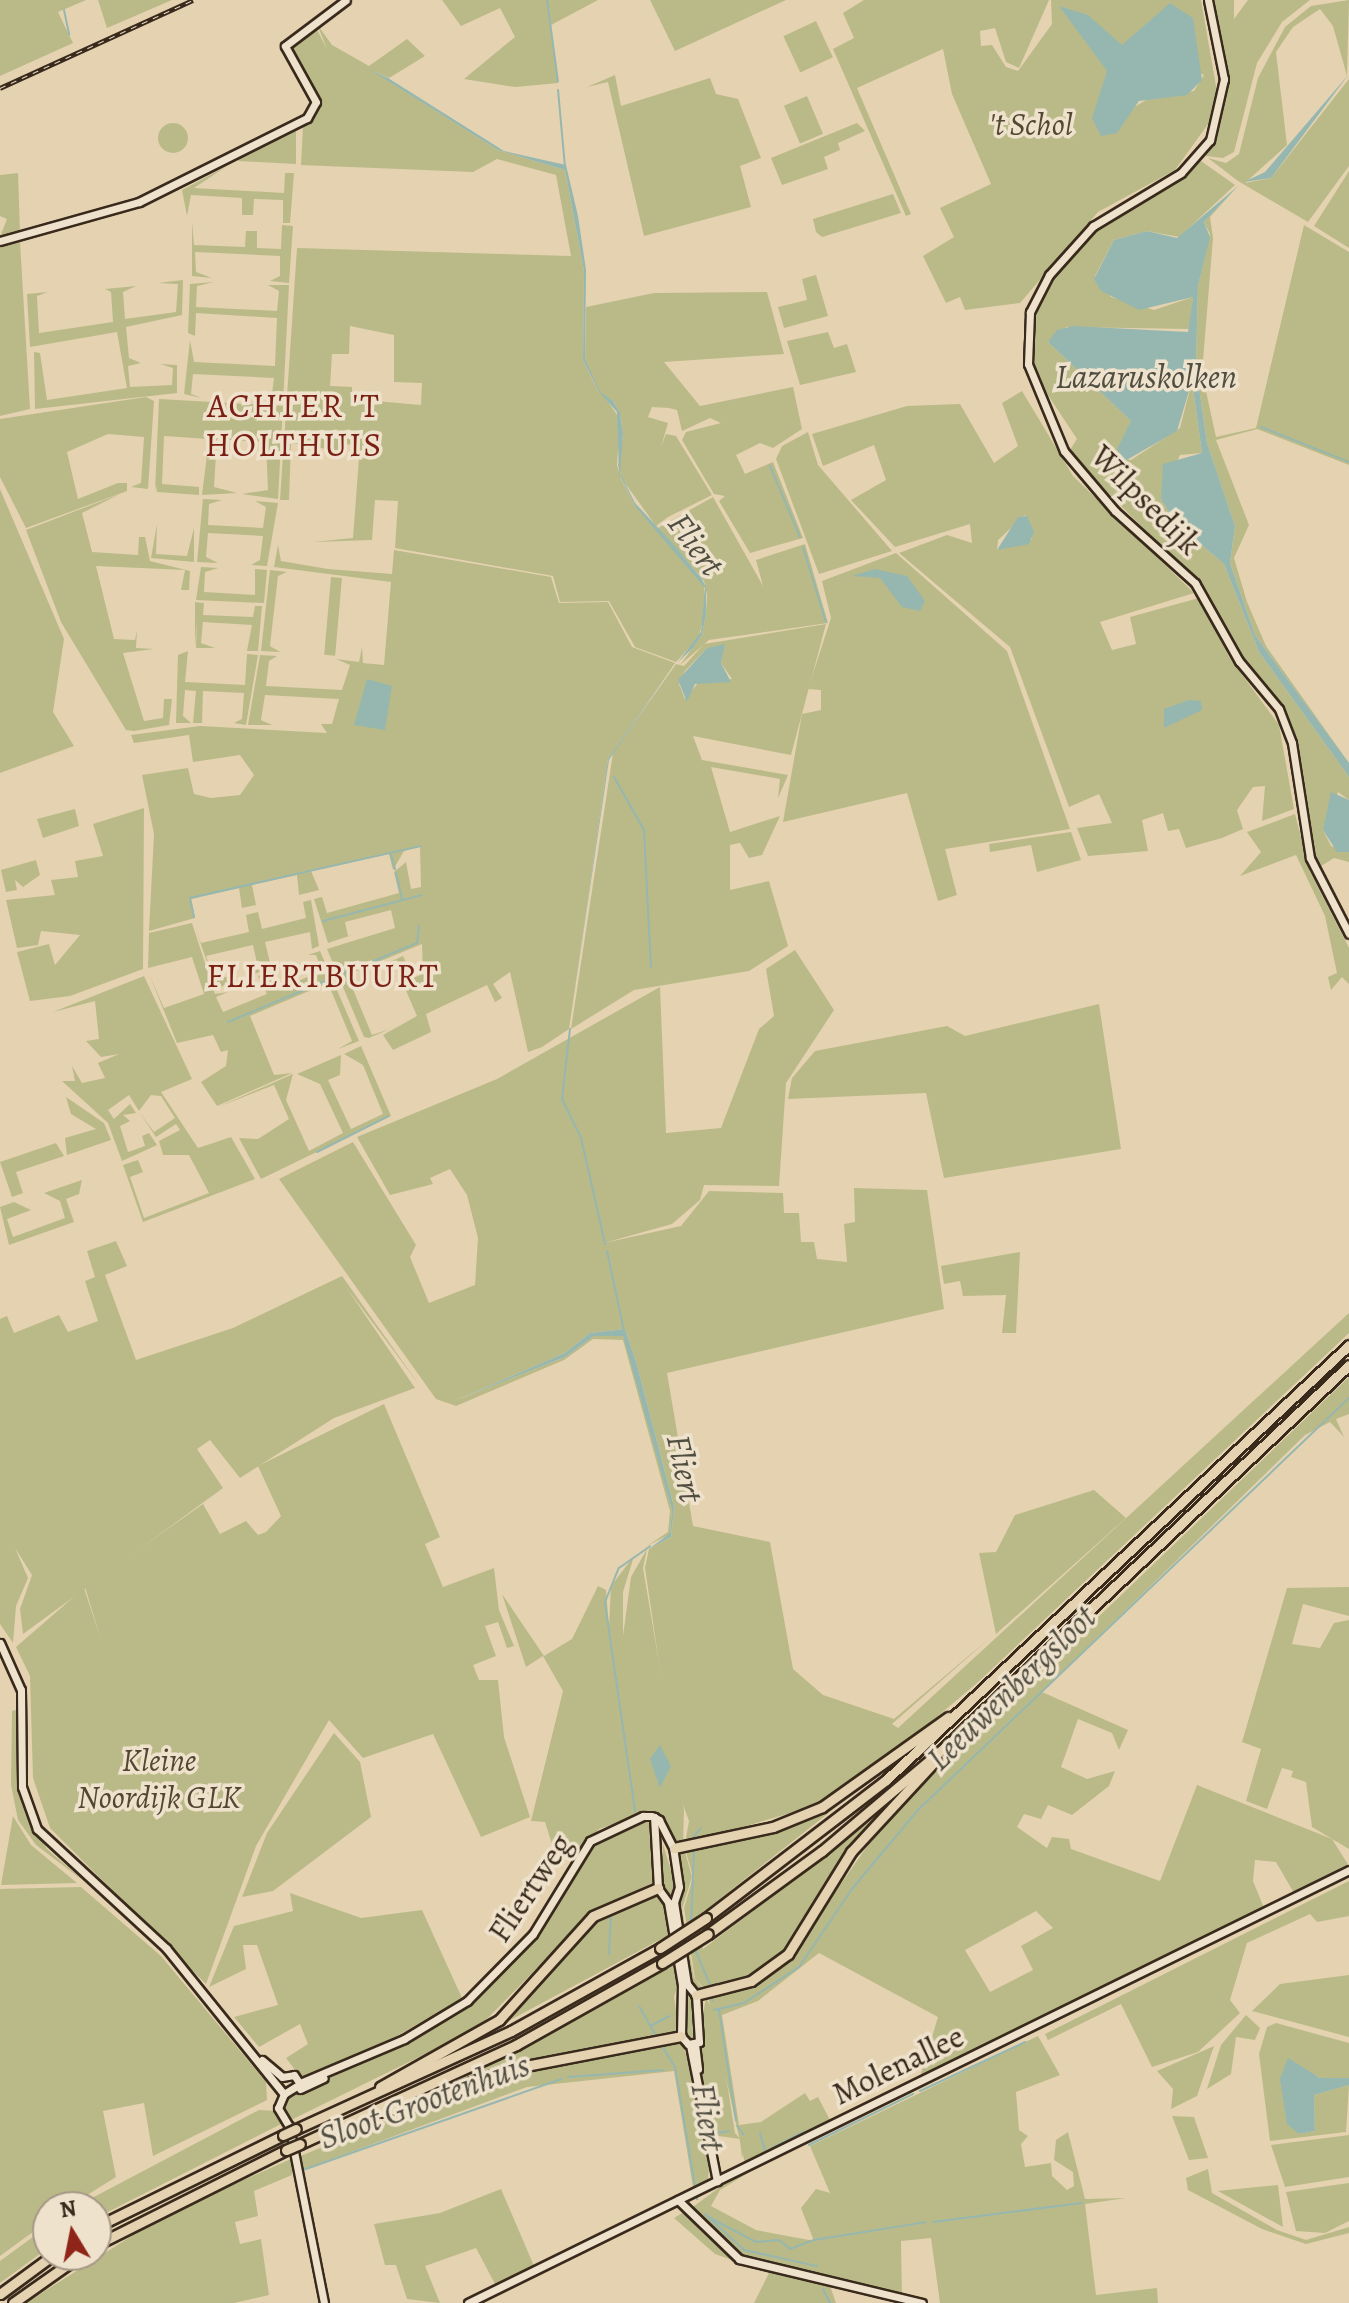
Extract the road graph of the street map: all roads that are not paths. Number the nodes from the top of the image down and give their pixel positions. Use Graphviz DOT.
graph roads {
  1 [pos="346,0"];
  2 [pos="1208,0"];
  3 [pos="0,241"];
  4 [pos="1349,934"];
  5 [pos="1349,1345"];
  6 [pos="1349,1365"];
  7 [pos="0,1643"];
  8 [pos="968,1705"];
  9 [pos="944,1748"];
  10 [pos="666,1843"];
  11 [pos="1349,1870"];
  12 [pos="658,1888"];
  13 [pos="684,1985"];
  14 [pos="696,1995"];
  15 [pos="681,2036"];
  16 [pos="692,2044"];
  17 [pos="281,2080"];
  18 [pos="300,2086"];
  19 [pos="284,2094"];
  20 [pos="361,2100"];
  21 [pos="353,2121"];
  22 [pos="719,2179"];
  23 [pos="680,2199"];
  24 [pos="112,2219"];
  25 [pos="112,2237"];
  26 [pos="32,2270"];
  27 [pos="58,2271"];
  28 [pos="0,2294"];
  29 [pos="13,2303"];
  30 [pos="324,2303"];
  31 [pos="468,2303"];
  32 [pos="922,2303"];
  1 -- 3 [label="main road"];
  2 -- 4 [label="main road, Wilpsedijk"];
  5 -- 8 [label="highway"];
  6 -- 9 [label="highway"];
  7 -- 17 [label="main road"];
  8 -- 10 [label="highway"];
  8 -- 20 [label="highway, bridge"];
  9 -- 14 [label="highway"];
  9 -- 21 [label="highway, bridge"];
  10 -- 12 [label="main road"];
  10 -- 13 [label="main road, Fliertweg"];
  10 -- 18 [label="main road, Fliertweg"];
  11 -- 22 [label="main road, Molenallee"];
  12 -- 13 [label="main road"];
  12 -- 20 [label="highway"];
  13 -- 14 [label="main road"];
  13 -- 15 [label="main road"];
  14 -- 16 [label="main road"];
  15 -- 16 [label="main road"];
  15 -- 21 [label="highway"];
  16 -- 22 [label="main road"];
  17 -- 18 [label="main road"];
  17 -- 19 [label="main road"];
  18 -- 19 [label="main road, Fliertweg"];
  19 -- 30 [label="main road"];
  20 -- 24 [label="highway, bridge"];
  21 -- 25 [label="highway, bridge"];
  22 -- 23 [label="main road, Molenallee"];
  23 -- 31 [label="main road, Molenallee"];
  23 -- 32 [label="main road"];
  26 -- 28 [label="highway"];
  27 -- 29 [label="highway"];
}
